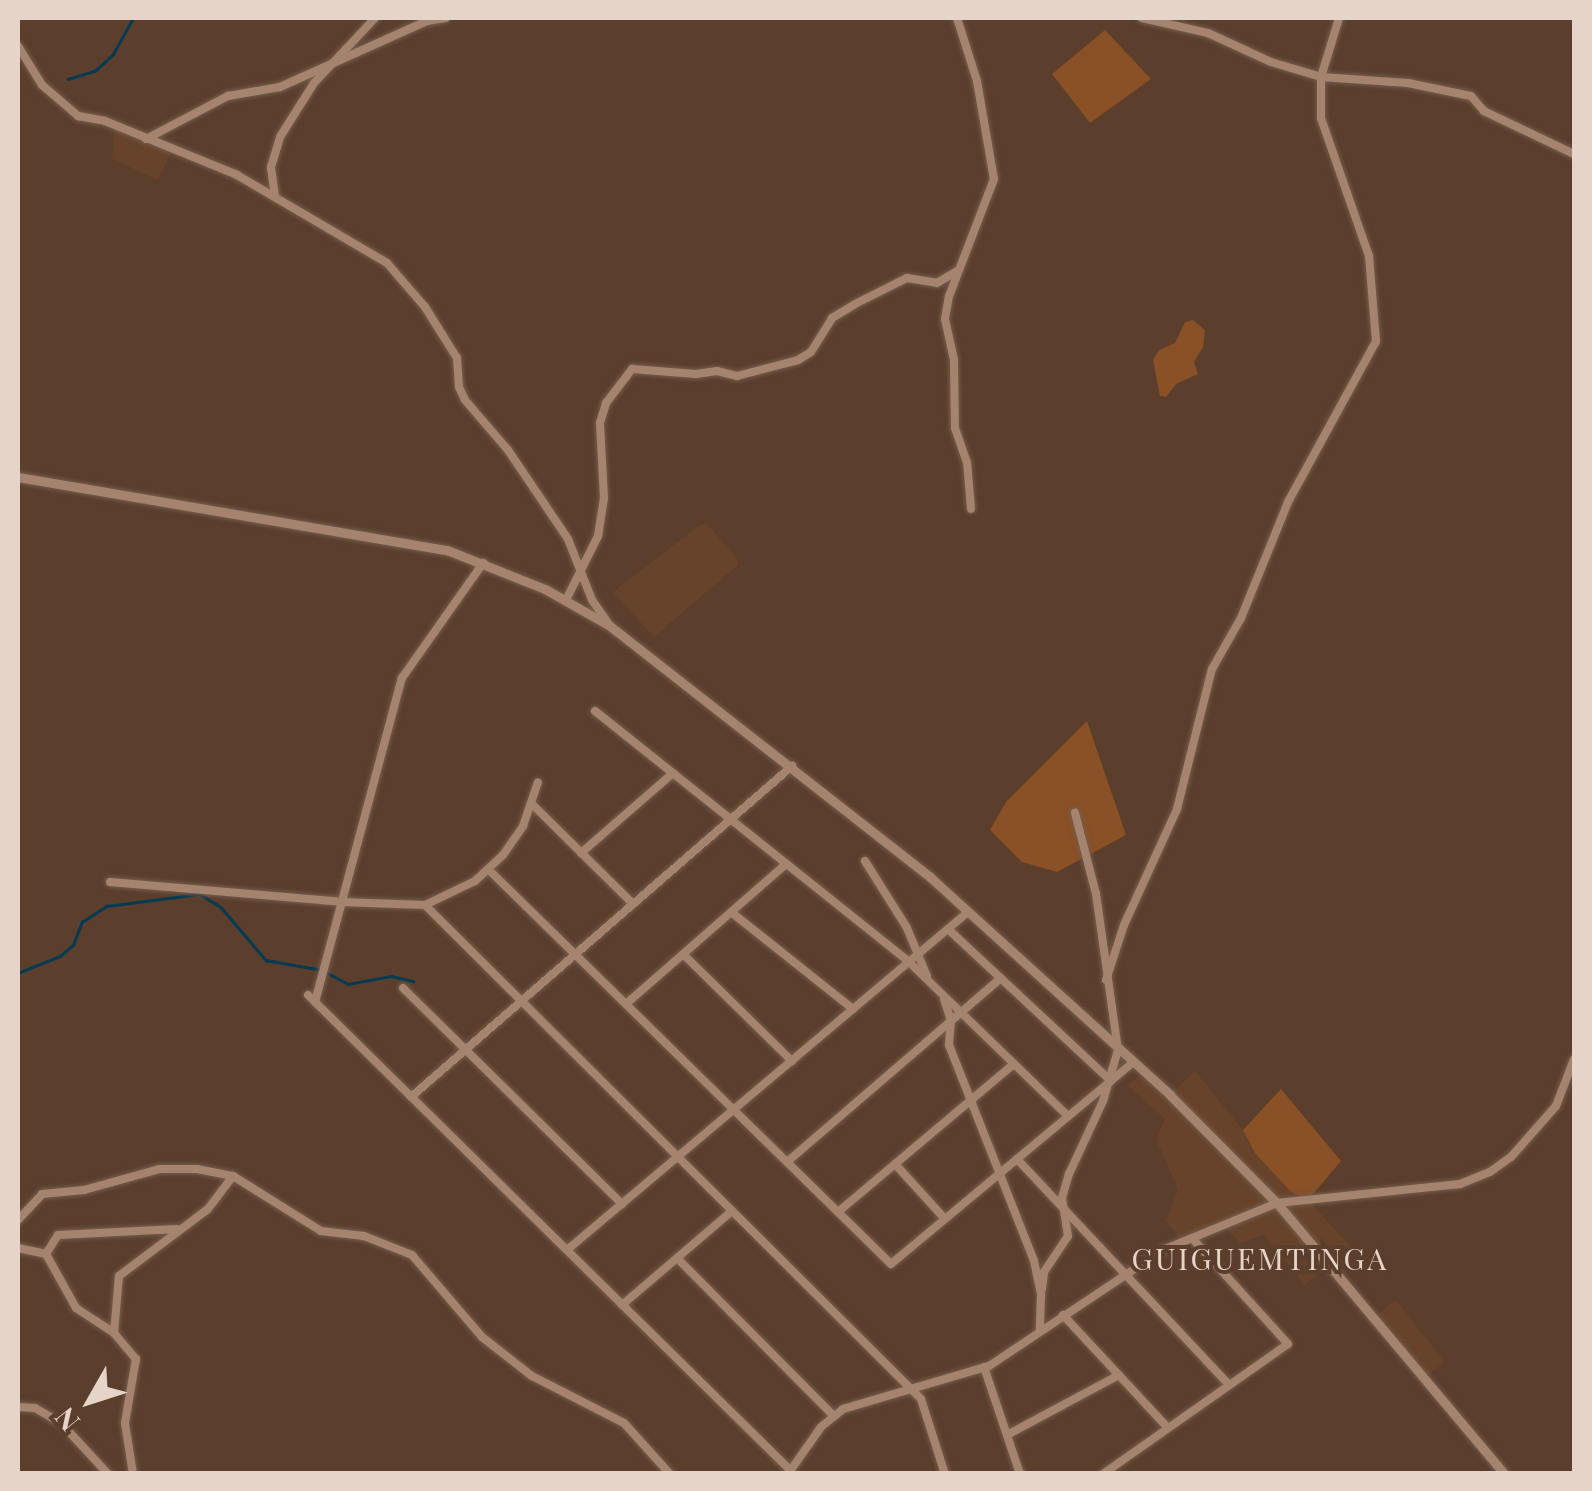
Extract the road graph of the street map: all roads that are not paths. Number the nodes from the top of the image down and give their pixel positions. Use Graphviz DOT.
graph roads {
  1 [pos="375,18"];
  2 [pos="446,18"];
  3 [pos="957,18"];
  4 [pos="1142,18"];
  5 [pos="1340,18"];
  6 [pos="18,46"];
  7 [pos="334,62"];
  8 [pos="1322,77"];
  9 [pos="146,139"];
  10 [pos="1574,154"];
  11 [pos="275,196"];
  12 [pos="958,270"];
  13 [pos="18,477"];
  14 [pos="971,509"];
  15 [pos="483,563"];
  16 [pos="580,568"];
  17 [pos="566,600"];
  18 [pos="610,626"];
  19 [pos="595,711"];
  20 [pos="792,766"];
  21 [pos="672,773"];
  22 [pos="538,782"];
  23 [pos="532,805"];
  24 [pos="1075,814"];
  25 [pos="730,819"];
  26 [pos="581,853"];
  27 [pos="865,862"];
  28 [pos="786,864"];
  29 [pos="489,870"];
  30 [pos="110,882"];
  31 [pos="341,902"];
  32 [pos="633,904"];
  33 [pos="425,905"];
  34 [pos="732,912"];
  35 [pos="968,912"];
  36 [pos="948,929"];
  37 [pos="575,954"];
  38 [pos="683,954"];
  39 [pos="918,954"];
  40 [pos="909,962"];
  41 [pos="1001,978"];
  42 [pos="1106,980"];
  43 [pos="403,988"];
  44 [pos="936,988"];
  45 [pos="522,1001"];
  46 [pos="626,1004"];
  47 [pos="854,1009"];
  48 [pos="961,1012"];
  49 [pos="951,1021"];
  50 [pos="466,1050"];
  51 [pos="1118,1050"];
  52 [pos="1574,1059"];
  53 [pos="792,1061"];
  54 [pos="1132,1063"];
  55 [pos="1014,1064"];
  56 [pos="1111,1081"];
  57 [pos="411,1097"];
  58 [pos="970,1101"];
  59 [pos="734,1110"];
  60 [pos="1068,1116"];
  61 [pos="678,1157"];
  62 [pos="1017,1159"];
  63 [pos="786,1162"];
  64 [pos="894,1164"];
  65 [pos="998,1175"];
  66 [pos="233,1176"];
  67 [pos="1277,1203"];
  68 [pos="622,1204"];
  69 [pos="732,1211"];
  70 [pos="838,1212"];
  71 [pos="1067,1212"];
  72 [pos="946,1218"];
  73 [pos="18,1220"];
  74 [pos="178,1229"];
  75 [pos="1192,1238"];
  76 [pos="18,1248"];
  77 [pos="567,1250"];
  78 [pos="46,1254"];
  79 [pos="677,1258"];
  80 [pos="1125,1274"];
  81 [pos="1041,1295"];
  82 [pos="622,1305"];
  83 [pos="1062,1314"];
  84 [pos="1040,1330"];
  85 [pos="114,1333"];
  86 [pos="984,1367"];
  87 [pos="1119,1376"];
  88 [pos="1229,1385"];
  89 [pos="909,1387"];
  90 [pos="18,1407"];
  91 [pos="833,1415"];
  92 [pos="1168,1428"];
  93 [pos="1006,1434"];
  94 [pos="789,1472"];
  95 [pos="108,1474"];
  96 [pos="133,1474"];
  97 [pos="670,1474"];
  98 [pos="945,1474"];
  99 [pos="1020,1474"];
  100 [pos="1103,1474"];
  101 [pos="1504,1474"];
  1 -- 7 [label="street"];
  2 -- 7 [label="street"];
  3 -- 12 [label="street"];
  4 -- 8 [label="street"];
  5 -- 8 [label="street"];
  6 -- 9 [label="street"];
  7 -- 9 [label="street"];
  7 -- 11 [label="street"];
  8 -- 10 [label="street"];
  8 -- 42 [label="street"];
  9 -- 11 [label="street"];
  11 -- 16 [label="street"];
  12 -- 14 [label="street"];
  12 -- 16 [label="street"];
  13 -- 15 [label="street"];
  15 -- 17 [label="street"];
  15 -- 31 [label="street"];
  16 -- 17 [label="street"];
  16 -- 18 [label="street"];
  17 -- 18 [label="street"];
  18 -- 20 [label="street"];
  19 -- 21 [label="street"];
  20 -- 25 [label="street"];
  20 -- 35 [label="street"];
  21 -- 25 [label="street"];
  21 -- 26 [label="street"];
  22 -- 23 [label="street"];
  23 -- 26 [label="street"];
  23 -- 29 [label="street"];
  24 -- 42 [label="street"];
  25 -- 28 [label="street"];
  25 -- 32 [label="street"];
  26 -- 32 [label="street"];
  27 -- 39 [label="street"];
  28 -- 34 [label="street"];
  28 -- 40 [label="street"];
  29 -- 33 [label="street"];
  29 -- 37 [label="street"];
  30 -- 31 [label="street"];
  31 -- 33 [label="street"];
  31 -- 57 [label="street"];
  32 -- 37 [label="street"];
  33 -- 45 [label="street"];
  34 -- 38 [label="street"];
  34 -- 47 [label="street"];
  35 -- 36 [label="street"];
  35 -- 51 [label="street"];
  36 -- 39 [label="street"];
  36 -- 41 [label="street"];
  37 -- 45 [label="street"];
  37 -- 46 [label="street"];
  38 -- 46 [label="street"];
  38 -- 53 [label="street"];
  39 -- 40 [label="street"];
  39 -- 44 [label="street"];
  40 -- 44 [label="street"];
  40 -- 47 [label="street"];
  41 -- 48 [label="street"];
  41 -- 56 [label="street"];
  42 -- 51 [label="street"];
  43 -- 50 [label="street"];
  44 -- 48 [label="street"];
  44 -- 49 [label="street"];
  45 -- 50 [label="street"];
  45 -- 61 [label="street"];
  46 -- 59 [label="street"];
  47 -- 53 [label="street"];
  48 -- 49 [label="street"];
  48 -- 55 [label="street"];
  49 -- 58 [label="street"];
  49 -- 63 [label="street"];
  50 -- 57 [label="street"];
  50 -- 68 [label="street"];
  51 -- 54 [label="street"];
  51 -- 56 [label="street"];
  52 -- 67 [label="street"];
  53 -- 59 [label="street"];
  54 -- 56 [label="street"];
  54 -- 67 [label="street"];
  55 -- 58 [label="street"];
  55 -- 60 [label="street"];
  56 -- 60 [label="street"];
  56 -- 71 [label="street"];
  57 -- 77 [label="street"];
  58 -- 64 [label="street"];
  58 -- 65 [label="street"];
  59 -- 61 [label="street"];
  59 -- 63 [label="street"];
  60 -- 62 [label="street"];
  61 -- 68 [label="street"];
  61 -- 69 [label="street"];
  62 -- 65 [label="street"];
  62 -- 71 [label="street"];
  63 -- 70 [label="street"];
  64 -- 70 [label="street"];
  64 -- 72 [label="street"];
  65 -- 72 [label="street"];
  65 -- 81 [label="street"];
  66 -- 73 [label="street"];
  66 -- 74 [label="street"];
  66 -- 97 [label="street"];
  67 -- 75 [label="street"];
  67 -- 101 [label="street"];
  68 -- 77 [label="street"];
  69 -- 79 [label="street"];
  69 -- 89 [label="street"];
  70 -- 72 [label="street"];
  71 -- 80 [label="street"];
  71 -- 81 [label="street"];
  74 -- 78 [label="street"];
  74 -- 85 [label="street"];
  75 -- 80 [label="street"];
  75 -- 88 [label="street"];
  76 -- 78 [label="street"];
  77 -- 82 [label="street"];
  78 -- 85 [label="street"];
  79 -- 82 [label="street"];
  79 -- 91 [label="street"];
  80 -- 83 [label="street"];
  80 -- 88 [label="street"];
  81 -- 84 [label="street"];
  82 -- 94 [label="street"];
  83 -- 84 [label="street"];
  83 -- 87 [label="street"];
  84 -- 86 [label="street"];
  85 -- 96 [label="street"];
  86 -- 89 [label="street"];
  86 -- 93 [label="street"];
  87 -- 92 [label="street"];
  87 -- 93 [label="street"];
  88 -- 92 [label="street"];
  89 -- 91 [label="street"];
  89 -- 98 [label="street"];
  90 -- 95 [label="street"];
  91 -- 94 [label="street"];
  92 -- 100 [label="street"];
  93 -- 99 [label="street"];
}
